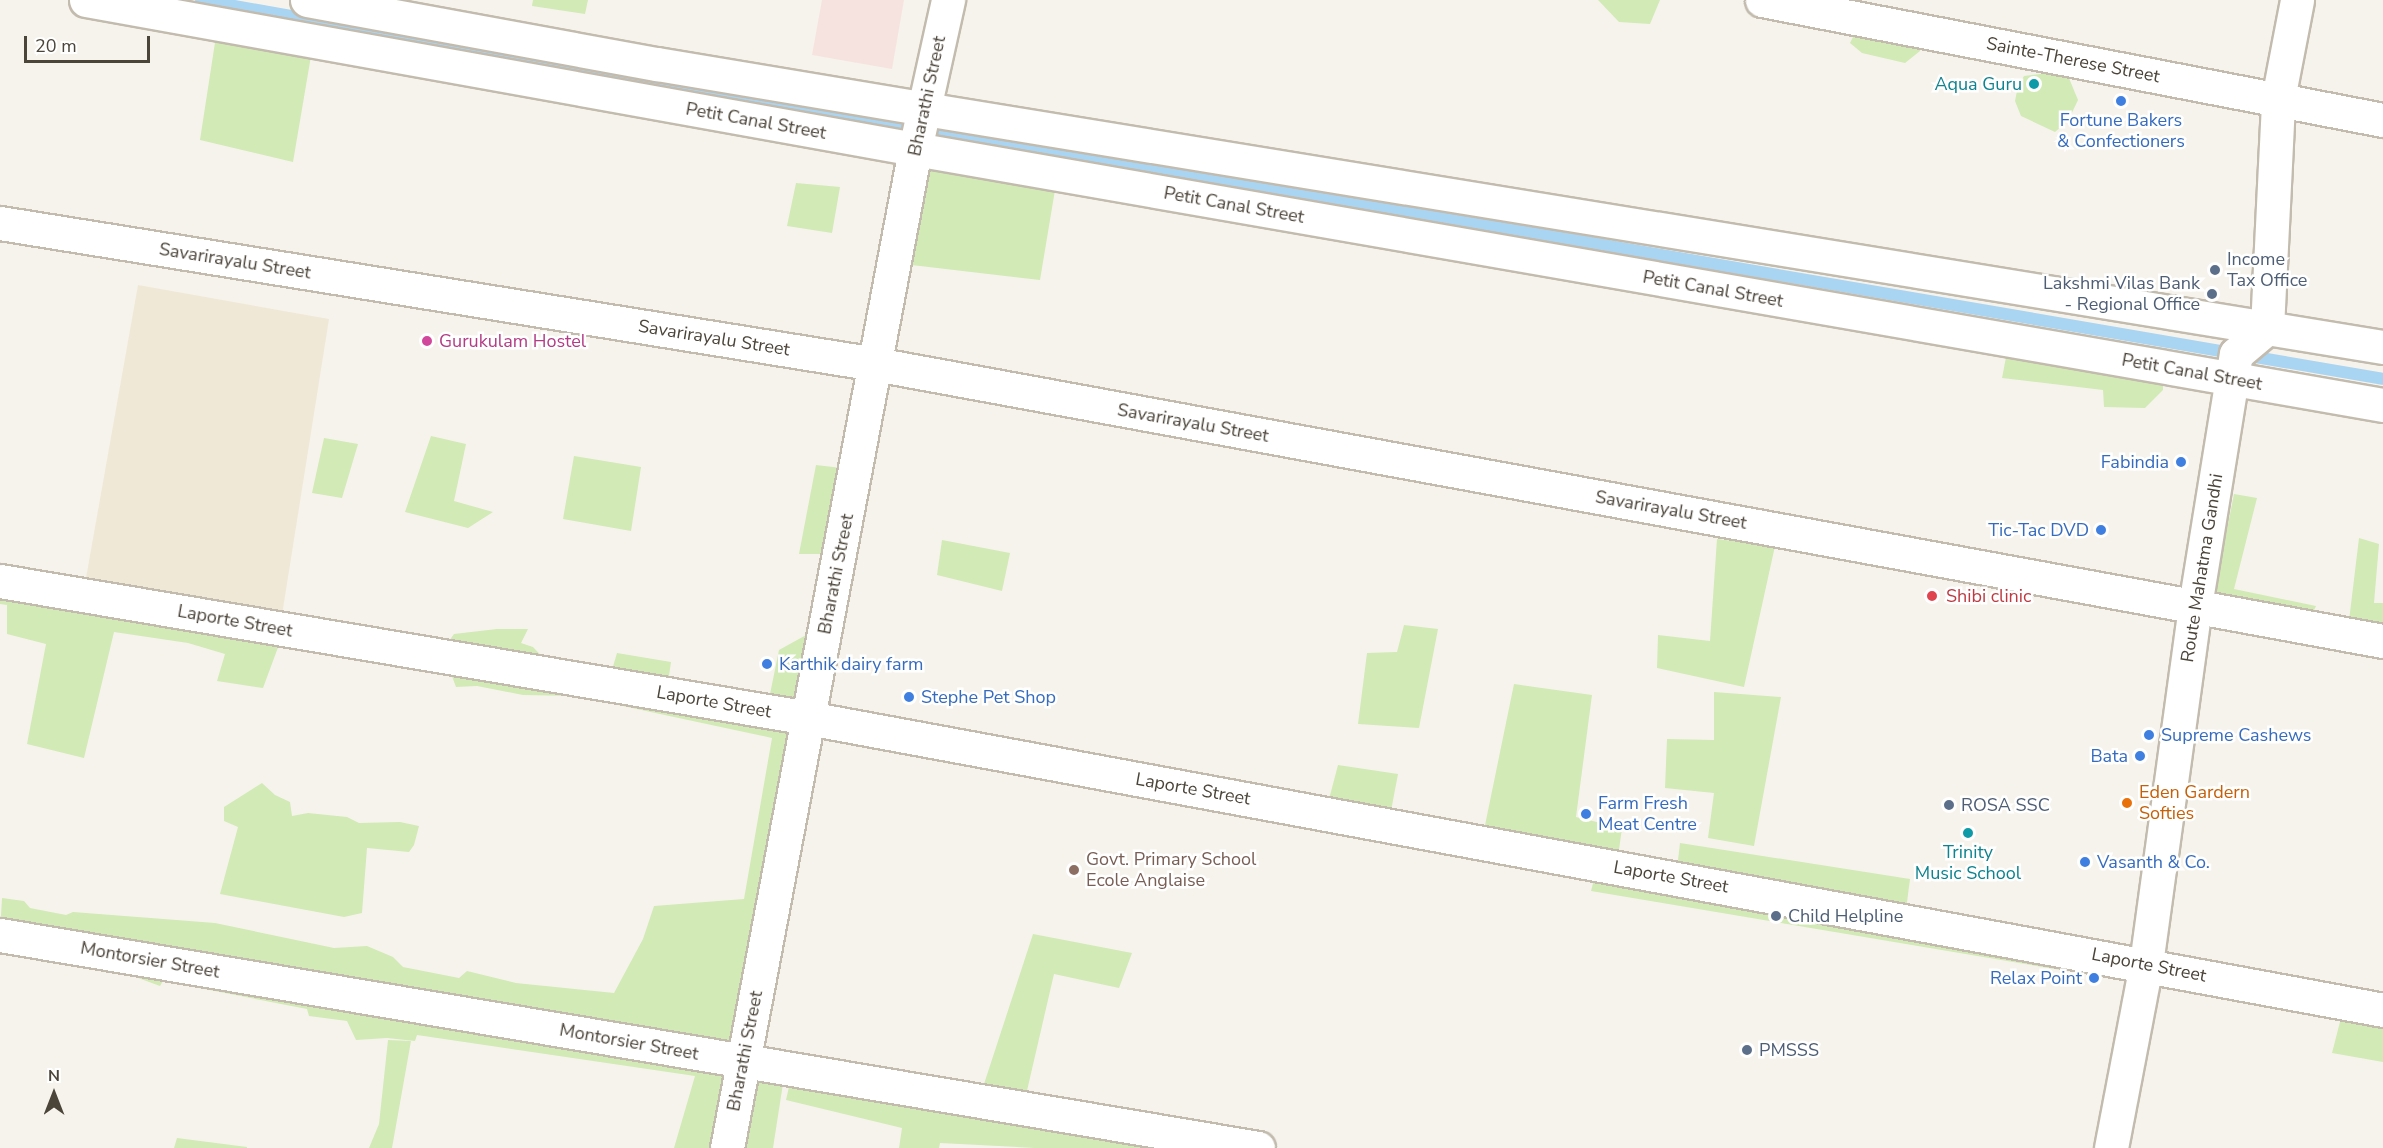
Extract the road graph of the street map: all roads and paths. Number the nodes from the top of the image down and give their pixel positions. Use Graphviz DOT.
graph roads {
  1 [pos="86,0"];
  2 [pos="308,0"];
  3 [pos="948,0"];
  4 [pos="1762,0"];
  5 [pos="2297,0"];
  6 [pos="2278,99"];
  7 [pos="2383,120"];
  8 [pos="920,129"];
  9 [pos="0,223"];
  10 [pos="2267,328"];
  11 [pos="2383,347"];
  12 [pos="875,364"];
  13 [pos="2232,379"];
  14 [pos="2383,405"];
  15 [pos="0,581"];
  16 [pos="2195,606"];
  17 [pos="2383,641"];
  18 [pos="808,718"];
  19 [pos="0,935"];
  20 [pos="2146,964"];
  21 [pos="2383,1010"];
  22 [pos="743,1062"];
  23 [pos="727,1148"];
  24 [pos="1258,1148"];
  25 [pos="2111,1148"];
  1 -- 8 [label="street, Petit Canal Street"];
  2 -- 8 [label="street, Petit Canal Street"];
  3 -- 8 [label="street, Bharathi Street"];
  4 -- 6 [label="street, Sainte-Therese Street"];
  5 -- 6 [label="street"];
  6 -- 7 [label="street, Sainte-Therese Street"];
  6 -- 10 [label="street"];
  8 -- 10 [label="street, Petit Canal Street"];
  8 -- 12 [label="street, Bharathi Street"];
  8 -- 13 [label="street, Petit Canal Street"];
  9 -- 12 [label="street, Savarirayalu Street"];
  10 -- 11 [label="street, Petit Canal Street"];
  10 -- 13 [label="street, Route Mahatma Gandhi"];
  12 -- 16 [label="street, Savarirayalu Street"];
  12 -- 18 [label="street, Bharathi Street"];
  13 -- 14 [label="street, Petit Canal Street"];
  13 -- 16 [label="street, Route Mahatma Gandhi"];
  15 -- 18 [label="street, Laporte Street"];
  16 -- 17 [label="street, Savarirayalu Street"];
  16 -- 20 [label="street, Route Mahatma Gandhi"];
  18 -- 20 [label="street, Laporte Street"];
  18 -- 22 [label="street, Bharathi Street"];
  19 -- 22 [label="street, Montorsier Street"];
  20 -- 21 [label="street, Laporte Street"];
  20 -- 25 [label="street, Route Mahatma Gandhi"];
  22 -- 23 [label="street, Bharathi Street"];
  22 -- 24 [label="street, Montorsier Street"];
}
